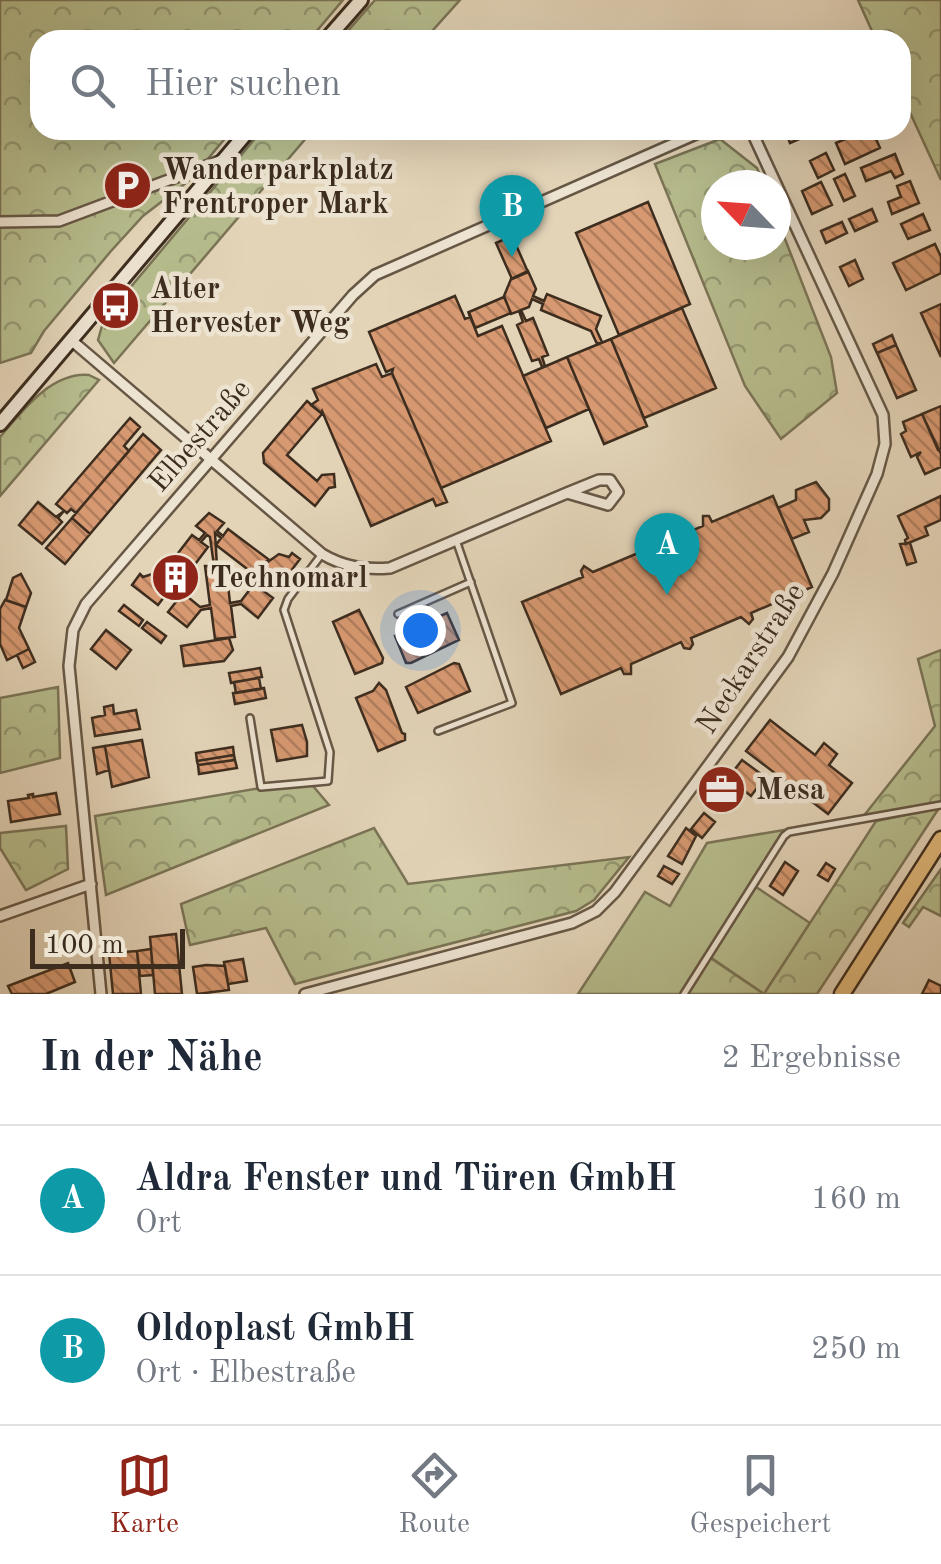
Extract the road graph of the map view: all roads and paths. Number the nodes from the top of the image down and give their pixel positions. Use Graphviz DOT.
graph roads {
  1 [pos="361,0"];
  2 [pos="335,30"];
  3 [pos="240,140"];
  4 [pos="681,140"];
  5 [pos="756,140"];
  6 [pos="224,159"];
  7 [pos="0,222"];
  8 [pos="72,340"];
  9 [pos="0,424"];
  10 [pos="211,459"];
  11 [pos="567,492"];
  12 [pos="456,540"];
  13 [pos="322,554"];
  14 [pos="471,582"];
  15 [pos="398,614"];
  16 [pos="250,718"];
  17 [pos="438,731"];
  18 [pos="941,805"];
  19 [pos="941,839"];
  20 [pos="91,884"];
  21 [pos="0,916"];
  22 [pos="102,994"];
  23 [pos="305,994"];
  24 [pos="684,994"];
  25 [pos="842,994"];
  1 -- 2 [label="main road"];
  3 -- 6 [label="main road"];
  4 -- 10 [label="street, Elbestraße"];
  5 -- 23 [label="street, Neckarstraße"];
  6 -- 7 [label="street"];
  6 -- 8 [label="main road"];
  8 -- 9 [label="main road"];
  8 -- 10 [label="street"];
  10 -- 13 [label="street"];
  10 -- 20 [label="street, Elbestraße"];
  11 -- 11 [label="street"];
  11 -- 12 [label="street"];
  12 -- 13 [label="street"];
  12 -- 14 [label="lane"];
  13 -- 16 [label="lane"];
  14 -- 15 [label="lane"];
  14 -- 17 [label="lane"];
  18 -- 24 [label="lane"];
  19 -- 25 [label="main road"];
  20 -- 21 [label="street"];
  20 -- 22 [label="street, Elbestraße"];
}
